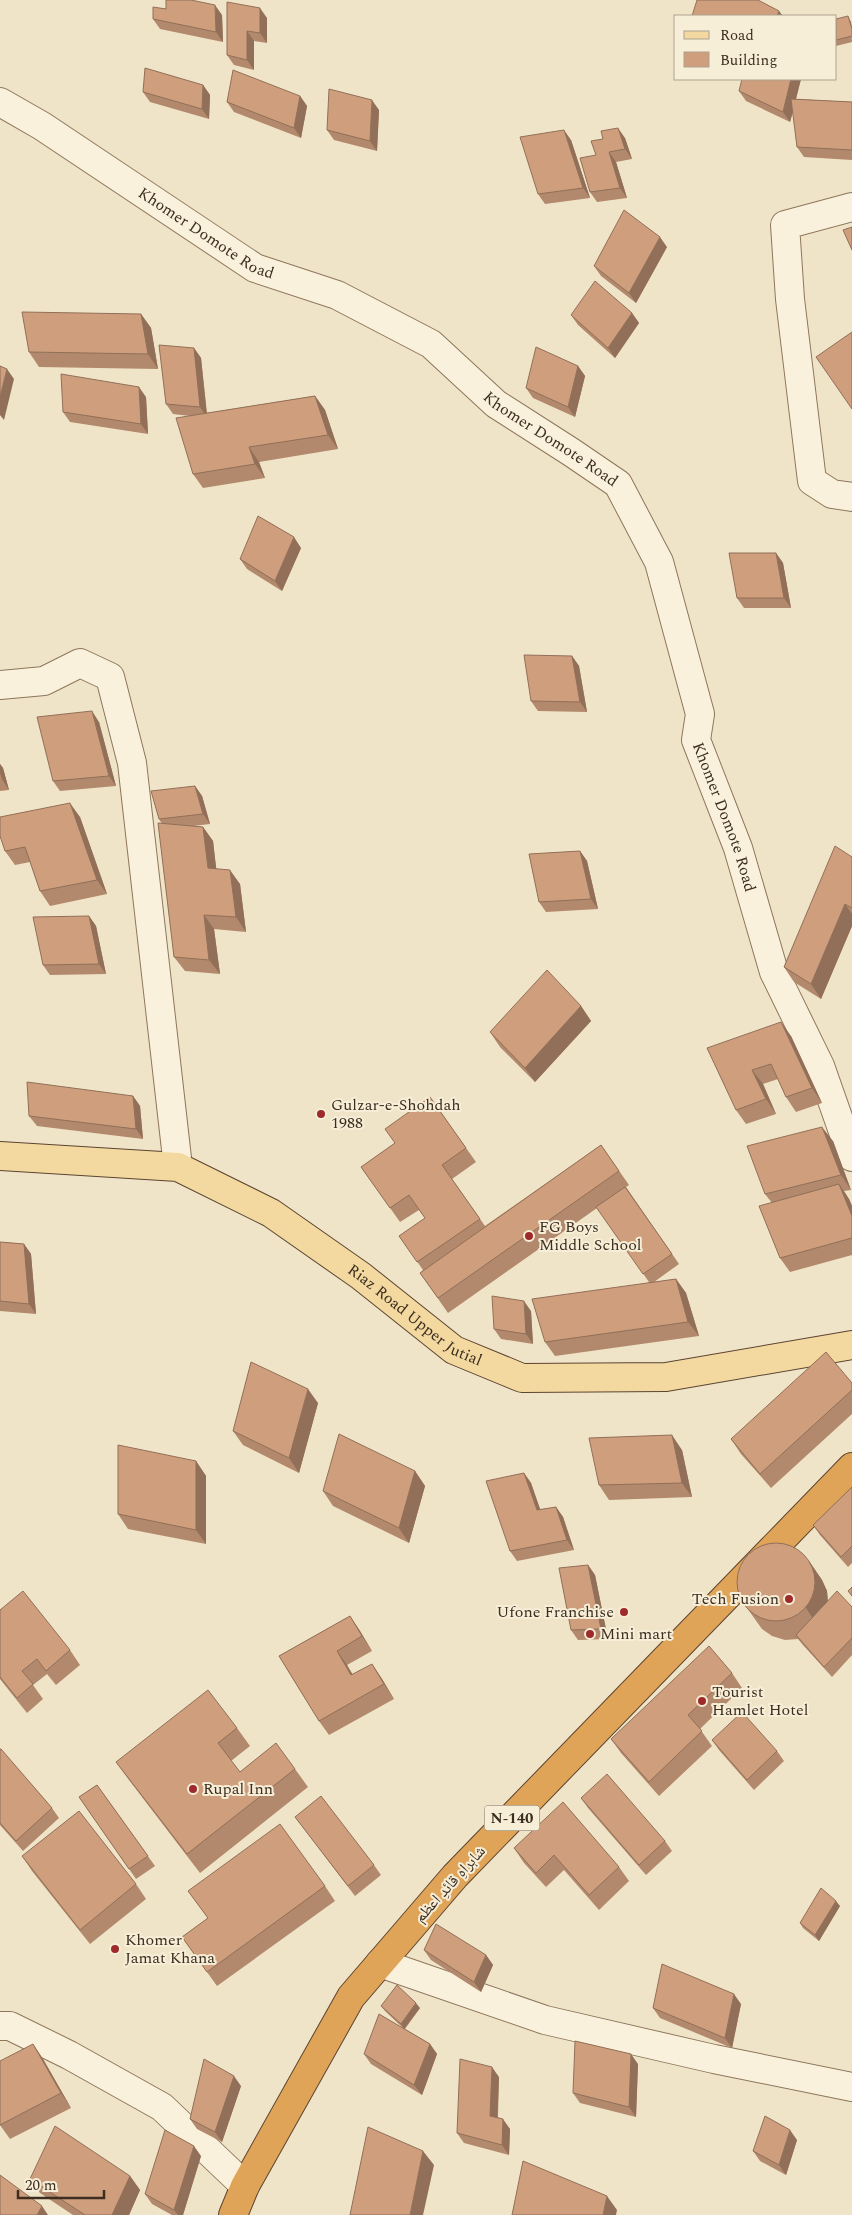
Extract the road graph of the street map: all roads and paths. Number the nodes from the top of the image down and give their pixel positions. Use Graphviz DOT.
graph roads {
  1 [pos="0,102"];
  2 [pos="852,207"];
  3 [pos="852,497"];
  4 [pos="0,685"];
  5 [pos="0,1156"];
  6 [pos="852,1157"];
  7 [pos="178,1167"];
  8 [pos="852,1345"];
  9 [pos="852,1467"];
  10 [pos="380,1963"];
  11 [pos="0,2026"];
  12 [pos="852,2087"];
  13 [pos="245,2186"];
  14 [pos="233,2215"];
  1 -- 6 [label="street, Khomer Domote Road"];
  2 -- 3 [label="street"];
  4 -- 7 [label="street"];
  5 -- 7 [label="main road, Riaz Road Upper Jutial"];
  7 -- 8 [label="main road, Riaz Road Upper Jutial"];
  9 -- 10 [label="highway, شاہراہِ قائدِ اعظم / N-140"];
  10 -- 12 [label="street"];
  10 -- 13 [label="highway, شاہراہِ قائدِ اعظم / N-140"];
  11 -- 13 [label="street"];
  13 -- 14 [label="highway, شاہراہِ قائدِ اعظم / N-140"];
}
